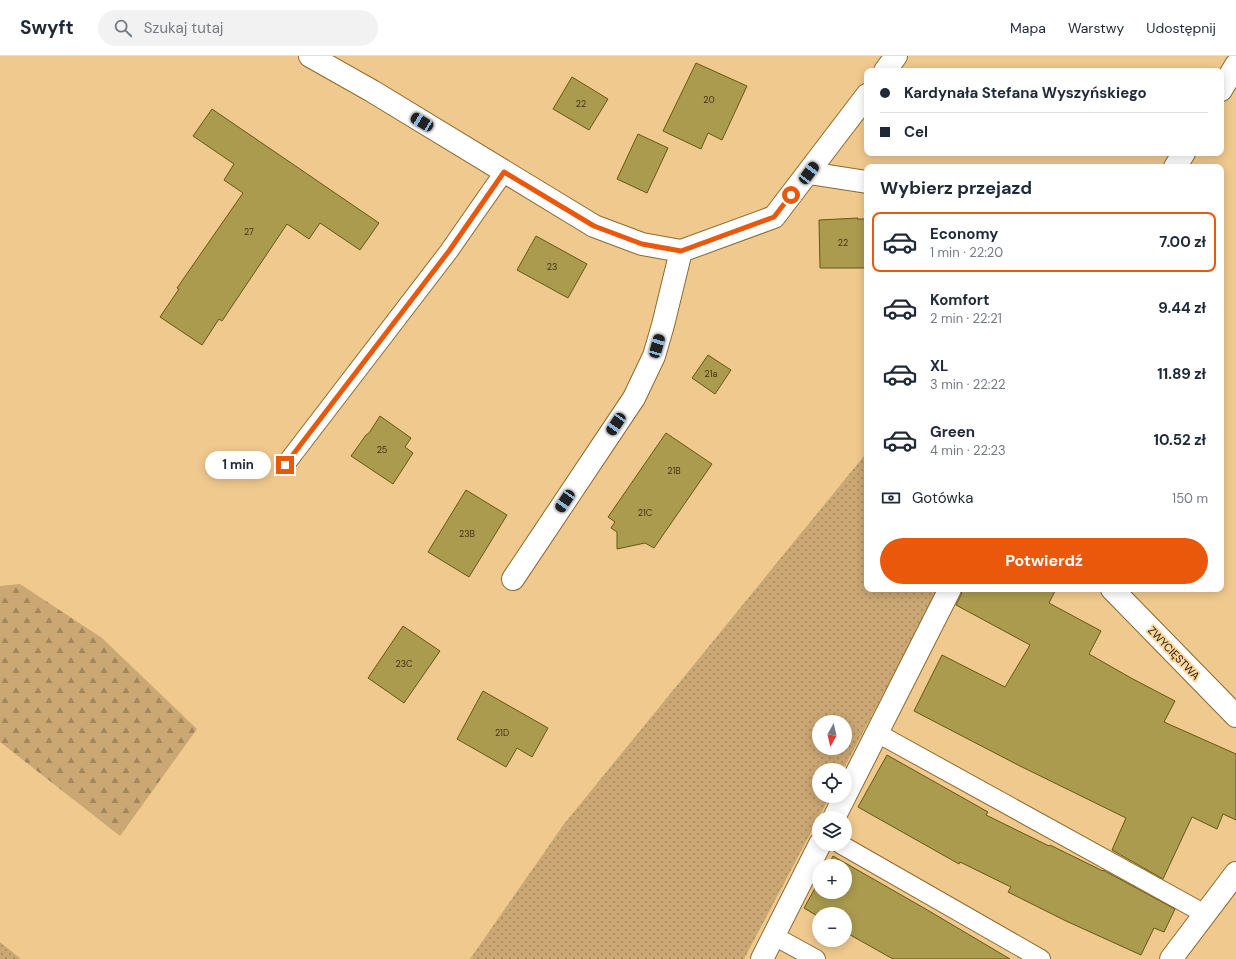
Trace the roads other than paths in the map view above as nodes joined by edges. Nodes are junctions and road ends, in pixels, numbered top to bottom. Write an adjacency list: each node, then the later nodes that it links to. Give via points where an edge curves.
1 (310, 56): 7 (street)
2 (896, 56): 4 (street)
3 (1236, 65): 5 (street)
4 (887, 68)
5 (1224, 85)
6 (864, 99): 8 (street)
7 (504, 172): 10 (street, via 594,226 642,244); 11 (lane, via 449,251)
8 (809, 173): 9 (street); 10 (street, via 774,217)
9 (864, 182)
10 (681, 251): 12 (street, via 654,356 634,398)
11 (285, 465)
12 (513, 579)
13 (948, 592): 16 (street)
14 (1115, 592): 15 (street, ZWYCIĘSTWA)
15 (1236, 716)
16 (877, 733): 17 (street); 21 (lane)
17 (852, 782)
18 (816, 851): 22 (street)
19 (852, 851): 25 (lane)
20 (1236, 873): 21 (street)
21 (1205, 914): 26 (street)
22 (774, 936): 23 (street); 24 (lane)
23 (762, 959)
24 (816, 959)
25 (1041, 959)
26 (1171, 959)

